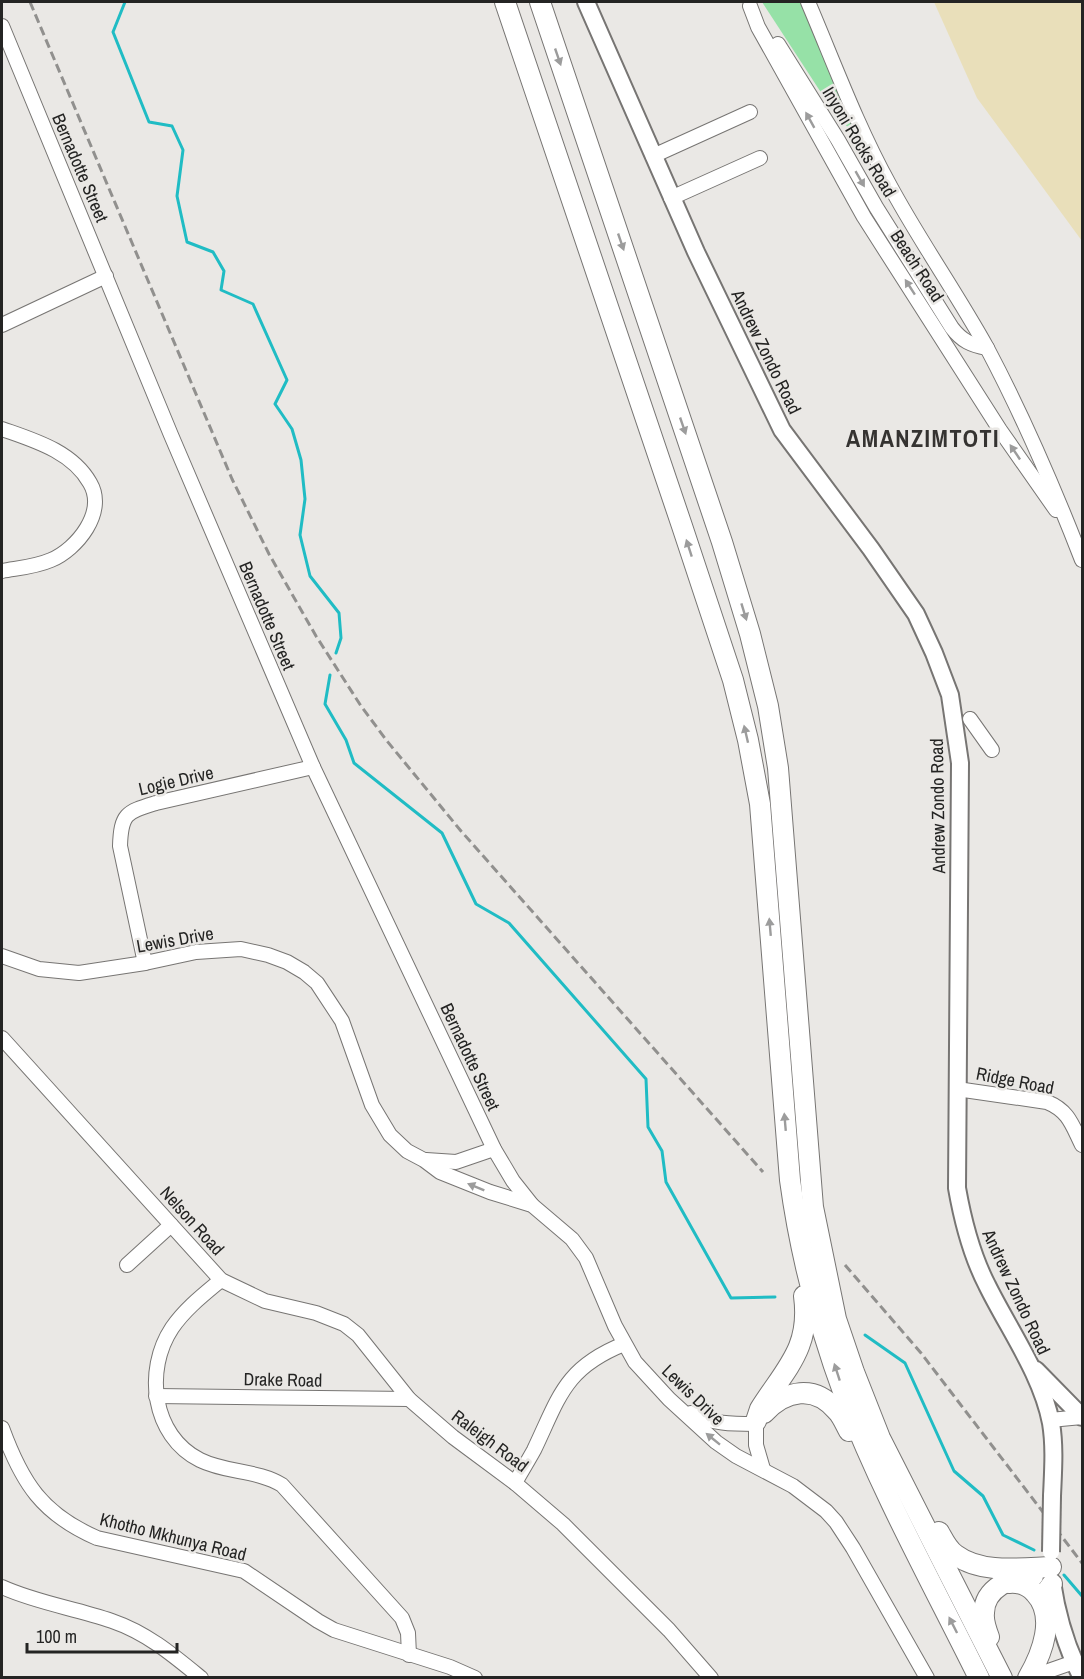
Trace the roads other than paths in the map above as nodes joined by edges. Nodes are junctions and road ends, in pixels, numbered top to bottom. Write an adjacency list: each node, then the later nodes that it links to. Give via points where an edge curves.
1 (505, 2): 31 (highway, one-way to 1, via 760,804 748,740 733,680)
2 (540, 2): 38 (highway, one-way to 38, via 722,542 768,706 778,768 813,1207 836,1319)
3 (586, 2): 8 (main road, Andrew Zondo Road)
4 (808, 2): 13 (street, Beach Road, via 889,184)
5 (749, 4): 13 (street, Inyoni Rocks Road, one-way to 13, via 790,62 952,328 961,339); 16 (street, Beach Road, one-way to 5, via 864,218)
6 (2, 26): 11 (street, Bernadotte Street)
7 (750, 112): 8 (street)
8 (653, 156): 10 (main road, Andrew Zondo Road)
9 (760, 158): 10 (street)
10 (671, 198): 26 (main road, Andrew Zondo Road, via 782,430 916,614 950,695 960,763)
11 (106, 276): 12 (street); 22 (street, Bernadotte Street)
12 (2, 325)
13 (987, 348): 15 (street, Beach Road)
14 (2, 429): 19 (street, via 38,441 64,456 91,483 95,500 84,534 68,551 33,566)
15 (1043, 466): 16 (street); 17 (street, Beach Road)
16 (1029, 472): 17 (street, Beach Road)
17 (1072, 534): 18 (street, Beach Road)
18 (1083, 560)
19 (2, 571)
20 (970, 719): 21 (street)
21 (992, 750)
22 (313, 767): 24 (street, Logie Drive, via 156,802 132,810 125,817 120,846); 28 (street, Bernadotte Street)
23 (2, 956): 24 (street, Lewis Drive, via 39,969 79,974)
24 (145, 963): 29 (street, Lewis Drive, via 196,952 242,950 268,955 304,972 342,1021 372,1105 390,1135)
25 (2, 1038): 32 (street, Nelson Road)
26 (957, 1089): 27 (street, Ridge Road, via 1060,1107); 36 (main road, Andrew Zondo Road, via 957,1188 963,1225 986,1283)
27 (1083, 1144)
28 (494, 1149): 29 (street, Lewis Drive, via 456,1162); 30 (street, Bernadotte Street)
29 (424, 1160): 30 (street, Lewis Drive, one-way to 29, via 440,1172)
30 (532, 1204): 35 (street, Lewis Drive, via 572,1239 586,1258)
31 (793, 1204): 43 (highway, via 806,1309 805,1331 802,1344); 47 (highway, one-way to 31, via 845,1397 819,1319)
32 (171, 1225): 33 (street); 34 (street, Nelson Road)
33 (126, 1265)
34 (221, 1280): 37 (street, Nelson Road, via 192,1305 163,1344); 39 (street, Raleigh Road, via 265,1301 344,1324 358,1335)
35 (624, 1344): 40 (street, Lewis Drive); 46 (street, via 573,1376 558,1397)
36 (1026, 1358): 41 (main road); 42 (main road, Andrew Zondo Road)
37 (156, 1396): 39 (street, Drake Road); 52 (street, Nelson Road, via 164,1424 193,1456 215,1466 270,1478 294,1496 402,1618 408,1633)
38 (863, 1397): 48 (highway, via 954,1554 987,1566); 54 (highway, via 916,1511)
39 (409, 1399): 46 (street, Raleigh Road)
40 (669, 1399): 43 (street, via 704,1420 719,1424); 45 (street, Lewis Drive, one-way to 40, via 716,1442)
41 (1082, 1417): 42 (street)
42 (1050, 1420): 48 (main road, Andrew Zondo Road, bridge)
43 (755, 1423): 45 (street); 47 (highway, via 786,1396 808,1393 827,1402 837,1410)
44 (2, 1428): 52 (street, Khotho Mkhunya Road, via 23,1479 66,1523 97,1538 244,1571 318,1621)
45 (763, 1469): 58 (street, Lewis Drive, via 809,1497 836,1522)
46 (515, 1483): 57 (street, Raleigh Road, via 626,1586)
47 (888, 1494): 59 (highway, one-way to 47)
48 (1051, 1570): 49 (highway); 51 (highway); 53 (main road, Andrew Zondo Road, via 1058,1618)
49 (1003, 1584): 51 (highway, via 1029,1587); 54 (highway, via 988,1596 983,1612)
50 (2, 1587): 55 (street, via 128,1628 162,1646)
51 (1045, 1608): 60 (highway, via 1044,1639)
52 (409, 1655): 56 (street, Khotho Mkhunya Road)
53 (1074, 1662): 60 (street); 61 (main road, Andrew Zondo Road)
54 (999, 1672)
55 (201, 1677)
56 (475, 1677)
57 (711, 1677)
58 (927, 1677)
59 (979, 1677)
60 (1028, 1677)
61 (1082, 1677)

